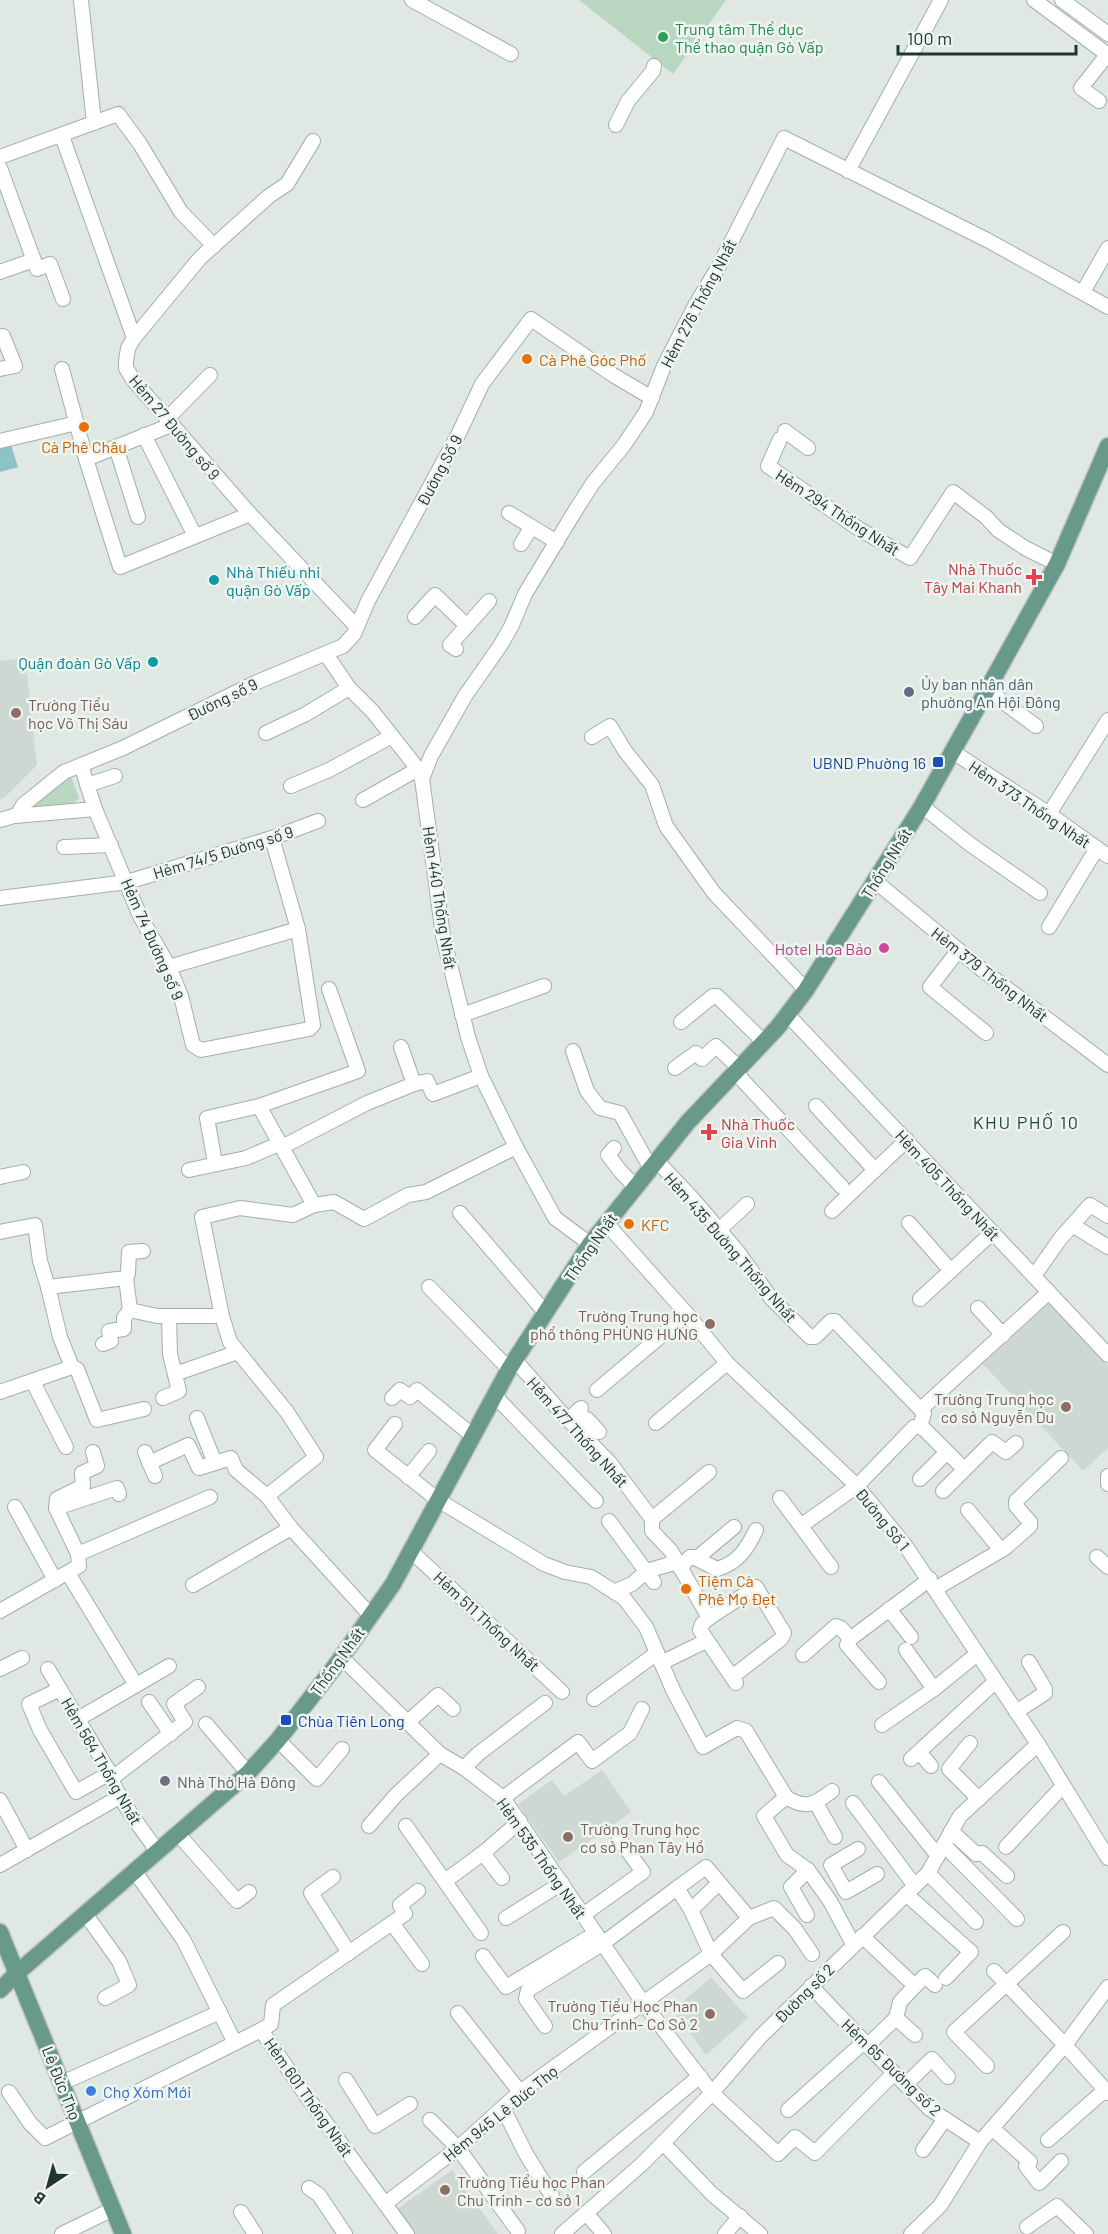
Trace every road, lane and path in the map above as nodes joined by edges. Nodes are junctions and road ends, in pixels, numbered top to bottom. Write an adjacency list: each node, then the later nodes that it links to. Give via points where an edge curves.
1 (81, 0): 11 (street)
2 (412, 0): 7 (street)
3 (941, 0): 17 (street)
4 (1034, 0): 8 (street)
5 (1062, 0): 6 (street)
6 (1108, 34)
7 (511, 54)
8 (1108, 55): 10 (street, via 1082,88)
9 (654, 66): 12 (street)
10 (1099, 102)
11 (94, 123): 13 (street); 18 (street, via 120,115 181,212)
12 (616, 125)
13 (62, 136): 15 (street); 26 (street)
14 (313, 141): 18 (street, Hẻm 27 Đường số 9, via 287,184)
15 (0, 157)
16 (0, 168): 20 (street)
17 (848, 171): 22 (street, Hẻm 276 Thống Nhất); 30 (street, Hẻm 276 Thống Nhất, via 784,138 664,366)
18 (214, 246): 26 (street, Hẻm 27 Đường số 9)
19 (1108, 248): 22 (street)
20 (34, 260): 21 (street); 23 (street, via 37,268 50,264)
21 (0, 272)
22 (1083, 292): 24 (street, Hẻm 276 Thống Nhất)
23 (63, 299)
24 (1108, 307)
25 (3, 336): 27 (street, via 15,366)
26 (134, 338): 31 (street, Hẻm 27 Đường số 9, via 126,354 126,368)
27 (0, 369)
28 (62, 369): 32 (street)
29 (210, 375): 31 (street)
30 (652, 398): 44 (street, Hẻm 276 Thống Nhất, via 624,445 583,497); 50 (street, Đường Số 9, via 531,319 482,384)
31 (169, 422): 33 (street); 40 (street, Hẻm 27 Đường số 9)
32 (77, 423): 34 (street); 38 (street)
33 (144, 435): 36 (street); 43 (street)
34 (0, 441)
35 (1108, 446): 46 (main road, Thống Nhất)
36 (116, 447): 38 (street); 41 (street)
37 (808, 448): 46 (street, Hẻm 294 Thống Nhất, via 782,435 768,466 859,529 910,558 953,492 998,530)
38 (86, 459): 43 (street, via 120,567)
39 (509, 513): 42 (street)
40 (250, 514): 43 (street); 50 (street, Hẻm 27 Đường số 9)
41 (138, 517)
42 (531, 528): 44 (street); 45 (street)
43 (195, 536)
44 (557, 542): 62 (street, Hẻm 276 Thống Nhất, via 525,594 500,646)
45 (521, 544)
46 (1057, 564): 54 (main road, Thống Nhất)
47 (489, 602): 49 (street)
48 (415, 617): 49 (street, via 435,595)
49 (467, 626): 51 (street, via 450,645)
50 (356, 627): 52 (street, Đường số 9, via 343,646)
51 (456, 649)
52 (326, 654): 53 (street); 61 (street, Đường số 9)
53 (349, 688): 57 (street); 58 (street)
54 (987, 690): 56 (street); 60 (main road, Thống Nhất)
55 (1108, 720): 69 (street)
56 (1036, 726)
57 (266, 733)
58 (392, 736): 62 (street); 65 (street)
59 (592, 737): 87 (street, via 610,726 652,785 666,826 714,893)
60 (952, 752): 67 (main road, Thống Nhất); 69 (street, Hẻm 373 Thống Nhất)
61 (81, 765): 64 (street); 70 (street, Đường số 9, via 64,772 22,805)
62 (420, 774): 66 (street); 88 (street, Hẻm 440 Thống Nhất, via 443,936)
63 (115, 776): 64 (street)
64 (87, 785): 68 (street)
65 (291, 786)
66 (363, 800)
67 (922, 806): 77 (main road, Thống Nhất); 79 (street)
68 (95, 809): 70 (street); 74 (street, Hẻm 74 Đường số 9)
69 (1049, 814): 76 (street, Hẻm 373 Thống Nhất)
70 (15, 816): 71 (street)
71 (0, 820)
72 (318, 821): 73 (street, Hẻm 74/5 Đường số 9)
73 (272, 838): 78 (street, Hẻm 74/5 Đường số 9); 82 (street, Hẻm 74 Đường số 9)
74 (111, 845): 75 (street); 78 (street, Hẻm 74 Đường số 9)
75 (64, 847)
76 (1102, 852): 81 (street)
77 (875, 881): 83 (street, Hẻm 379 Thống Nhất); 87 (main road, Thống Nhất)
78 (127, 882): 80 (street, Hẻm 74/5 Đường số 9); 84 (street, Hẻm 74 Đường số 9, via 140,916)
79 (1040, 892)
80 (0, 898)
81 (1048, 927)
82 (298, 929): 84 (street); 84 (street, Hẻm 74 Đường số 9, via 313,1025 309,1029 196,1049)
83 (958, 951): 91 (street, via 930,987); 95 (street, Hẻm 379 Thống Nhất)
84 (169, 967)
85 (544, 986): 88 (street)
86 (329, 989): 100 (street, via 358,1071)
87 (806, 990): 89 (main road, Thống Nhất)
88 (462, 1015): 98 (street, Hẻm 440 Thống Nhất)
89 (788, 1015): 92 (main road, Thống Nhất); 102 (street, Hẻm 405 Thống Nhất)
90 (681, 1022): 92 (street, via 717,996)
91 (986, 1033)
92 (764, 1042): 97 (main road, Thống Nhất)
93 (401, 1047): 99 (street)
94 (573, 1052): 107 (street, Hẻm 435 Đường Thống Nhất, via 586,1091 600,1108 620,1113)
95 (1108, 1065)
96 (675, 1068): 97 (street, via 696,1053 702,1059 716,1047)
97 (737, 1070): 107 (main road, Thống Nhất); 113 (street)
98 (481, 1076): 99 (street, via 433,1094 427,1081); 104 (street, Hẻm 440 Thống Nhất)
99 (414, 1084): 103 (street)
100 (260, 1106): 103 (street); 106 (street, via 207,1118)
101 (816, 1106): 109 (street)
102 (907, 1140): 109 (street); 124 (street, Hẻm 405 Thống Nhất)
103 (282, 1145): 106 (street, via 246,1158); 115 (street)
104 (516, 1147): 115 (street, via 364,1219 334,1202); 125 (street, Hẻm 440 Thống Nhất, via 555,1218)
105 (614, 1148): 112 (street, via 609,1155)
106 (214, 1163): 108 (street)
107 (653, 1164): 112 (main road, Thống Nhất); 122 (street, Hẻm 435 Đường Thống Nhất)
108 (189, 1170)
109 (875, 1170): 116 (street)
110 (23, 1172): 111 (street)
111 (0, 1177)
112 (635, 1186): 119 (main road, Thống Nhất)
113 (842, 1187)
114 (747, 1204): 122 (street)
115 (314, 1205): 140 (street, via 293,1215 240,1208 202,1217)
116 (832, 1211)
117 (460, 1213): 137 (street)
118 (1108, 1216): 121 (street, via 1090,1205)
119 (606, 1223): 125 (main road, Thống Nhất); 138 (street, Đường Số 1)
120 (909, 1223): 128 (street)
121 (1072, 1225): 126 (street); 129 (street)
122 (719, 1230): 157 (street, Hẻm 435 Đường Thống Nhất, via 771,1298 810,1338 835,1320)
123 (0, 1232): 131 (street, via 35,1226)
124 (993, 1232): 128 (street); 129 (street, Hẻm 405 Thống Nhất)
125 (590, 1244): 137 (main road, Thống Nhất)
126 (1108, 1247)
127 (143, 1251): 130 (street, via 129,1252)
128 (951, 1271): 134 (street)
129 (1034, 1276): 133 (street, Hẻm 405 Thống Nhất)
130 (126, 1278): 131 (street); 136 (street)
131 (48, 1287): 147 (street)
132 (429, 1287): 146 (street, Hẻm 477 Thống Nhất)
133 (1049, 1292): 141 (street); 144 (street, Hẻm 405 Thống Nhất)
134 (920, 1299)
135 (978, 1308): 141 (street)
136 (130, 1310): 139 (street); 142 (street, via 124,1318 124,1329 109,1331 111,1341)
137 (545, 1312): 146 (main road, Thống Nhất)
138 (687, 1314): 145 (street, Đường Số 1); 150 (street)
139 (170, 1316): 140 (street); 148 (street, via 170,1354)
140 (222, 1316): 143 (street, via 230,1342)
141 (1003, 1335): 157 (street)
142 (103, 1344)
143 (238, 1352): 148 (street); 182 (street, via 287,1412 316,1457)
144 (1108, 1355)
145 (728, 1363): 159 (street); 179 (street, Đường Số 1)
146 (512, 1364): 152 (main road, Thống Nhất); 161 (street, Hẻm 477 Thống Nhất)
147 (72, 1367): 149 (street); 156 (street, via 96,1420)
148 (175, 1374): 153 (street, via 179,1391)
149 (33, 1382): 151 (street); 166 (street)
150 (597, 1390)
151 (0, 1392)
152 (494, 1395): 164 (main road, Thống Nhất); 186 (street)
153 (163, 1398)
154 (392, 1398): 164 (street, via 400,1390 410,1397 417,1390)
155 (581, 1408): 161 (street)
156 (144, 1409)
157 (921, 1409): 162 (street, via 924,1417)
158 (197, 1418): 171 (street)
159 (656, 1423)
160 (395, 1424): 176 (street, via 375,1450)
161 (573, 1425): 163 (street, via 587,1419); 190 (street, Hẻm 477 Thống Nhất, via 610,1463)
162 (920, 1426): 169 (street); 179 (street, via 914,1427)
163 (599, 1432)
164 (472, 1436): 185 (main road, Thống Nhất)
165 (1016, 1443): 172 (street, via 1006,1452 992,1442)
166 (66, 1447)
167 (429, 1451): 176 (street)
168 (93, 1452): 188 (street, via 97,1466 82,1473 83,1486 57,1499)
169 (947, 1452): 172 (street); 177 (street)
170 (1061, 1458): 196 (street, via 1016,1500 1016,1506 1031,1524)
171 (215, 1463): 174 (street, via 199,1468 188,1445 147,1457); 182 (street, via 231,1458 236,1470)
172 (964, 1470): 180 (street)
173 (709, 1472): 190 (street)
174 (155, 1476)
175 (1108, 1476): 178 (street)
176 (408, 1477): 185 (street)
177 (920, 1479)
178 (1108, 1484)
179 (857, 1486): 192 (street); 207 (street, Đường Số 1)
180 (943, 1491)
181 (119, 1494): 188 (street, via 117,1488)
182 (267, 1496): 194 (street)
183 (210, 1497): 198 (street)
184 (780, 1498): 192 (street)
185 (438, 1500): 197 (main road, Thống Nhất); 209 (street, via 544,1564 591,1577)
186 (596, 1501)
187 (15, 1507): 206 (street)
188 (56, 1508): 198 (street)
189 (968, 1510): 196 (street)
190 (652, 1519): 201 (street, Hẻm 477 Thống Nhất, via 652,1531)
191 (609, 1521): 205 (street)
192 (802, 1525): 202 (street)
193 (734, 1527): 200 (street)
194 (291, 1528): 208 (street); 212 (street)
195 (756, 1530): 200 (street, via 746,1551 726,1567 717,1569)
196 (1001, 1550): 207 (street)
197 (411, 1551): 212 (main road, Thống Nhất); 233 (street, Hẻm 511 Thống Nhất)
198 (78, 1554): 204 (street, via 79,1566)
199 (1097, 1557): 203 (street)
200 (697, 1558): 201 (street, via 690,1557)
201 (678, 1565): 205 (street); 213 (street, Hẻm 477 Thống Nhất)
202 (831, 1567)
203 (1108, 1568)
204 (68, 1573): 206 (street); 229 (street)
205 (651, 1577): 209 (street)
206 (55, 1580): 211 (street)
207 (932, 1584): 210 (street); 218 (street, Đường Số 1)
208 (193, 1585)
209 (614, 1592): 222 (street, via 624,1598 646,1628)
210 (889, 1610): 214 (street); 215 (street)
211 (0, 1611)
212 (371, 1616): 220 (main road, Thống Nhất)
213 (710, 1618): 216 (street, via 700,1630); 216 (street, via 756,1587 784,1633 734,1680)
214 (911, 1637)
215 (850, 1639): 219 (street, via 836,1626); 227 (street, via 847,1645)
216 (706, 1641): 222 (street)
217 (906, 1650): 232 (street)
218 (977, 1654): 228 (street, Đường Số 1); 232 (street)
219 (802, 1655)
220 (341, 1657): 241 (street, Hẻm 535 Thống Nhất); 245 (main road, Thống Nhất)
221 (22, 1658): 225 (street)
222 (659, 1658): 234 (street); 258 (street, via 703,1748 737,1728 746,1731)
223 (1029, 1662): 239 (street, via 1045,1693)
224 (169, 1666): 229 (street)
225 (0, 1669)
226 (48, 1669): 231 (street, Hẻm 564 Thống Nhất)
227 (879, 1682)
228 (995, 1682): 239 (street, Đường Số 1); 250 (street, via 915,1755)
229 (136, 1685): 240 (street)
230 (198, 1688): 244 (street, via 174,1704 185,1722)
231 (60, 1689): 240 (street, Hẻm 564 Thống Nhất); 253 (street, via 28,1704 67,1779 76,1791)
232 (934, 1689): 243 (street)
233 (562, 1692)
234 (594, 1699)
235 (148, 1702): 244 (street)
236 (545, 1703): 251 (street)
237 (453, 1709): 241 (street, via 438,1695)
238 (642, 1709): 259 (street, via 630,1733 592,1761 578,1742)
239 (1016, 1713): 247 (street, Đường Số 1)
240 (78, 1719): 253 (street, Hẻm 564 Thống Nhất)
241 (408, 1722): 249 (street, Hẻm 535 Thống Nhất)
242 (206, 1724): 252 (street)
243 (882, 1725)
244 (171, 1734): 253 (street)
245 (278, 1740): 248 (street, via 316,1779); 252 (main road, Thống Nhất)
246 (970, 1743): 260 (street, via 949,1769)
247 (1038, 1744): 255 (street, Đường Số 1); 260 (street, Đường số 2)
248 (342, 1749)
249 (440, 1754): 251 (street, Hẻm 535 Thống Nhất); 266 (street)
250 (932, 1766)
251 (464, 1768): 259 (street, Hẻm 535 Thống Nhất)
252 (248, 1773): 268 (main road, Thống Nhất)
253 (110, 1776): 257 (street, Hẻm 564 Thống Nhất)
254 (879, 1782): 274 (street)
255 (1064, 1786): 271 (street); 277 (street, Đường Số 1)
256 (832, 1791): 262 (street)
257 (121, 1796): 273 (street); 275 (street, Hẻm 564 Thống Nhất)
258 (786, 1797): 262 (street, via 798,1804); 279 (street, via 765,1816 787,1855)
259 (503, 1798): 264 (street, Hẻm 535 Thống Nhất)
260 (979, 1798): 267 (street, Đường số 2)
261 (0, 1800): 273 (street)
262 (816, 1803): 269 (street)
263 (853, 1803): 290 (street)
264 (520, 1821): 276 (street); 288 (street, Hẻm 535 Thống Nhất)
265 (406, 1826): 286 (street)
266 (369, 1827)
267 (951, 1831): 274 (street, Đường số 2); 283 (street)
268 (178, 1834): 275 (main road, Thống Nhất); 292 (street, via 237,1901)
269 (835, 1837)
270 (620, 1839): 298 (street, via 643,1872)
271 (1006, 1847)
272 (858, 1849): 293 (street, via 831,1865)
273 (27, 1850): 278 (street)
274 (941, 1851): 281 (street, Đường số 2); 301 (street)
275 (158, 1852): 280 (main road, Thống Nhất)
276 (483, 1853): 285 (street); 286 (street)
277 (1108, 1858)
278 (0, 1865)
279 (808, 1870): 294 (street); 297 (street, via 791,1887)
280 (135, 1872): 296 (main road, Thống Nhất); 324 (street, via 183,1939)
281 (928, 1873): 290 (street, Đường số 2); 302 (street)
282 (876, 1874): 293 (street)
283 (1007, 1876)
284 (333, 1877): 309 (street, via 311,1893)
285 (502, 1878)
286 (445, 1881): 306 (street)
287 (719, 1882): 289 (street, via 706,1867); 295 (street); 300 (street)
288 (562, 1883): 298 (street, Hẻm 535 Thống Nhất); 299 (street)
289 (677, 1888): 295 (street); 307 (street)
290 (910, 1890): 308 (street, Đường số 2); 319 (street, via 971,1952 940,1982 925,1976)
291 (418, 1891): 303 (street, via 400,1905 405,1914)
292 (249, 1892)
293 (846, 1892): 294 (street)
294 (830, 1901): 308 (street)
295 (691, 1910): 310 (street)
296 (86, 1914): 316 (main road, Thống Nhất); 322 (street, via 119,1961 129,1985)
297 (807, 1915)
298 (583, 1916): 307 (street, Hẻm 535 Thống Nhất)
299 (506, 1918)
300 (749, 1918): 310 (street, Hẻm 945 Lê Đức Thọ); 311 (street, via 774,1908)
301 (1017, 1919)
302 (976, 1922)
303 (392, 1923): 309 (street); 314 (street)
304 (0, 1932): 316 (main road, Lê Đức Thọ)
305 (1063, 1932): 317 (street)
306 (481, 1933)
307 (599, 1939): 312 (street, via 506,1987); 323 (street, Hẻm 535 Thống Nhất); 327 (street, via 528,1990 526,1999)
308 (857, 1940): 318 (street, Đường số 2); 319 (street)
309 (349, 1953): 328 (street, via 273,2005 271,2024)
310 (711, 1954): 313 (street, via 743,1991); 323 (street, Hẻm 945 Lê Đức Thọ)
311 (812, 1954)
312 (483, 1956)
313 (778, 1963)
314 (422, 1964)
315 (994, 1971): 317 (street)
316 (17, 1973): 321 (main road, Thống Nhất); 338 (main road, Lê Đức Thọ)
317 (1006, 1984): 332 (street); 333 (street, via 954,2032)
318 (812, 1986): 331 (street, Hẻm 65 Đường số 2); 343 (street, Đường số 2, via 761,2036)
319 (915, 1986): 326 (street, via 900,2002)
320 (1108, 1987): 332 (street)
321 (0, 1990)
322 (105, 1998)
323 (644, 2004): 335 (street, Hẻm 535 Thống Nhất); 341 (street, Hẻm 945 Lê Đức Thọ)
324 (220, 2012): 330 (street); 338 (street)
325 (458, 2013): 341 (street)
326 (896, 2018): 329 (street); 331 (street)
327 (545, 2026)
328 (261, 2030): 330 (street, Hẻm 601 Thống Nhất); 360 (street, Hẻm 601 Thống Nhất)
329 (915, 2035)
330 (235, 2043): 349 (street, Hẻm 601 Thống Nhất)
331 (866, 2044): 334 (street, Hẻm 65 Đường số 2); 346 (street)
332 (1065, 2045): 342 (street); 350 (street)
333 (987, 2066)
334 (894, 2073): 339 (street, Hẻm 65 Đường số 2); 343 (street, Hẻm 535 Thống Nhất, via 815,2153 795,2137 778,2154)
335 (700, 2076): 343 (street, Hẻm 535 Thống Nhất); 357 (street)
336 (948, 2077): 339 (street, via 932,2059)
337 (346, 2080): 344 (street, via 375,2126)
338 (62, 2083): 349 (main road, Lê Đức Thọ)
339 (906, 2084): 347 (street, Hẻm 65 Đường số 2)
340 (9, 2092): 349 (street, Hẻm 601 Thống Nhất, via 45,2138)
341 (520, 2092): 345 (street, Hẻm 945 Lê Đức Thọ)
342 (1107, 2092): 351 (street)
343 (712, 2093): 353 (street, Đường số 2)
344 (410, 2104)
345 (503, 2108): 354 (street, Hẻm 945 Lê Đức Thọ); 359 (street)
346 (788, 2110)
347 (945, 2119): 352 (street, Hẻm 65 Đường số 2); 355 (street)
348 (430, 2120): 354 (street)
349 (77, 2121): 361 (main road, Lê Đức Thọ)
350 (992, 2128): 352 (street); 356 (street, via 1030,2162 1026,2166 1039,2183)
351 (1048, 2140)
352 (980, 2142): 376 (street, via 940,2206)
353 (663, 2143): 363 (street, Đường số 2); 364 (street)
354 (458, 2148): 360 (street, Hẻm 945 Lê Đức Thọ); 366 (street)
355 (923, 2150)
356 (1061, 2161)
357 (584, 2172)
358 (309, 2188): 367 (street, via 319,2195)
359 (552, 2196)
360 (386, 2203): 371 (street, Hẻm 601 Thống Nhất)
361 (113, 2209): 368 (street); 369 (main road, Lê Đức Thọ)
362 (241, 2212): 370 (street)
363 (586, 2213): 372 (street, Đường số 2); 373 (street)
364 (740, 2216): 374 (street); 375 (street)
365 (1027, 2227): 377 (street, via 1057,2206)
366 (518, 2231)
367 (344, 2232)
368 (62, 2234)
369 (123, 2234)
370 (255, 2234)
371 (407, 2234)
372 (562, 2234)
373 (604, 2234)
374 (725, 2234)
375 (760, 2234)
376 (911, 2234)
377 (1086, 2234)

